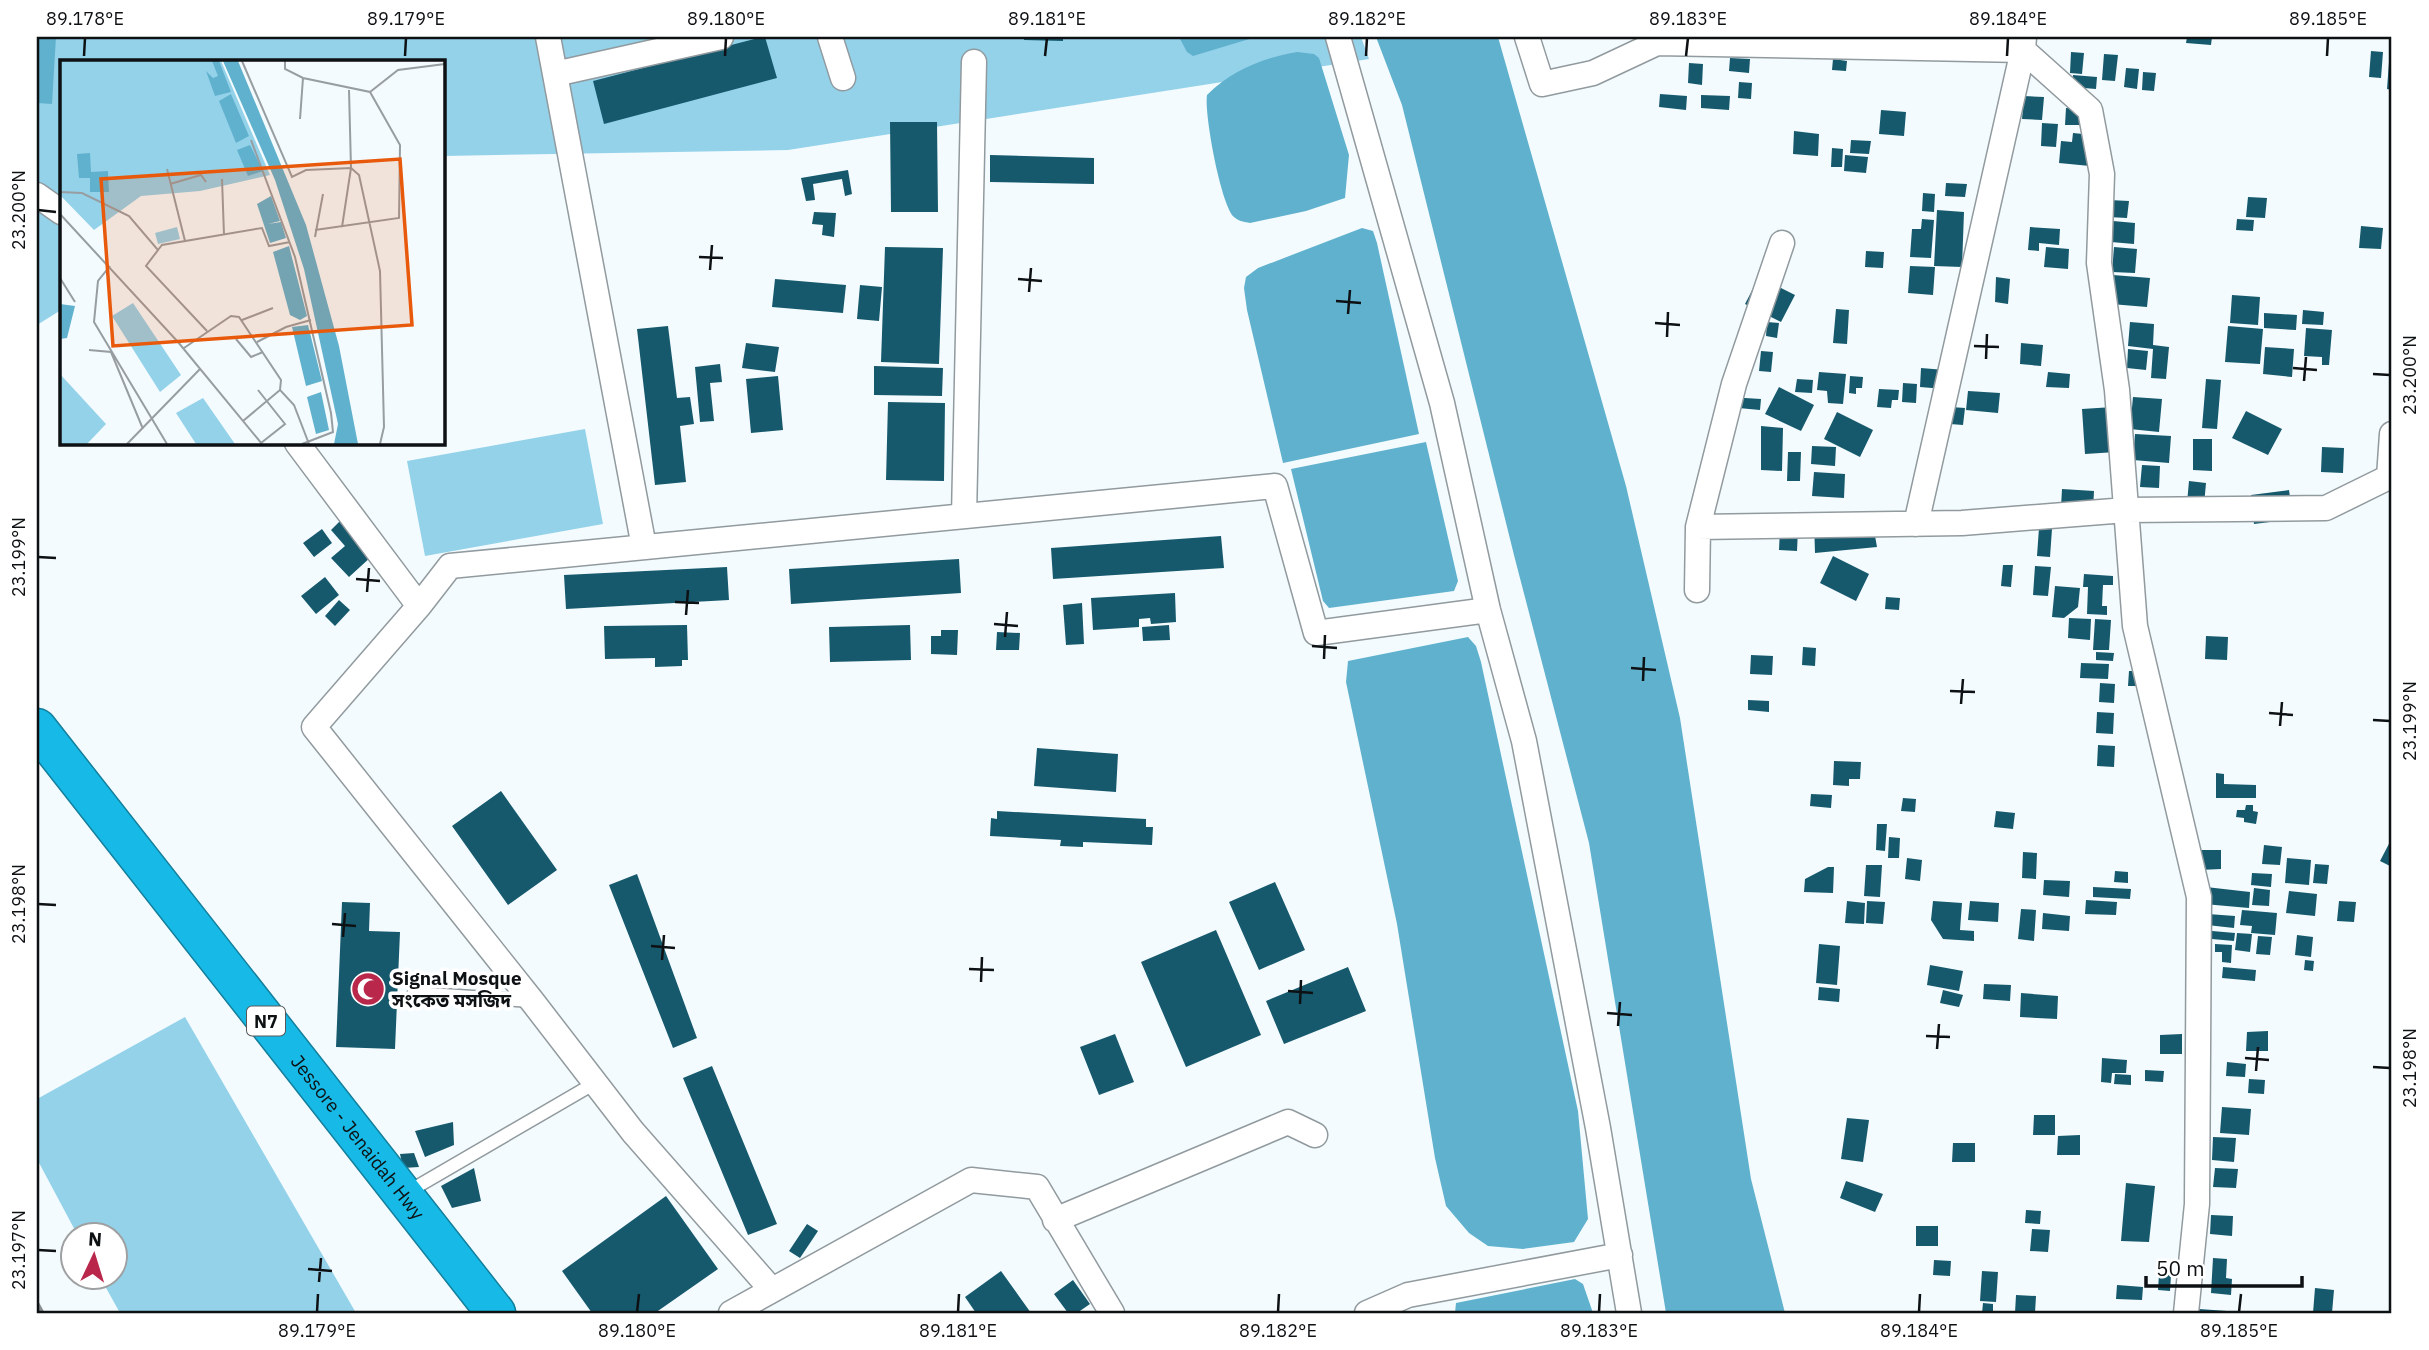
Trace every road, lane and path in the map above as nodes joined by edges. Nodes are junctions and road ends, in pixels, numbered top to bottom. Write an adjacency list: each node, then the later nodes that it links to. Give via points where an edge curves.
1 (548, 37): 8 (street)
2 (721, 37): 8 (street)
3 (830, 37): 9 (street)
4 (1338, 37): 22 (street, via 1442,404)
5 (1527, 37): 6 (street, via 1542,84 1594,73 1657,43)
6 (2023, 43): 15 (street, via 2090,110 2102,174 2099,263 2117,390); 17 (street)
7 (974, 62): 16 (street)
8 (555, 74): 19 (street)
9 (843, 78)
10 (37, 195): 11 (street)
11 (60, 211)
12 (1782, 243): 18 (street, via 1734,384)
13 (2392, 434): 15 (street, via 2389,477 2326,508)
14 (299, 444): 21 (street)
15 (2126, 510): 17 (street); 37 (street, via 2135,626 2199,897 2197,1204)
16 (964, 516): 19 (street); 22 (street, via 1275,486 1316,633)
17 (1916, 524): 18 (street)
18 (1698, 527): 20 (street)
19 (644, 547): 21 (street, via 450,566)
20 (1697, 590)
21 (419, 607): 25 (street, via 313,727)
22 (1488, 610): 30 (street, via 1524,741)
23 (37, 728): 28 (highway, Jessore - Jenaidah Hwy / N7)
24 (414, 993): 25 (lane)
25 (533, 1001): 26 (street)
26 (595, 1083): 28 (lane); 31 (street)
27 (1315, 1135): 29 (street, via 1288,1122)
28 (402, 1195): 32 (highway, Jessore - Jenaidah Hwy / N7)
29 (1055, 1220): 31 (street, via 1037,1187 971,1180); 34 (street)
30 (1620, 1255): 35 (street, via 1408,1295); 36 (street)
31 (771, 1289): 33 (street)
32 (496, 1313)
33 (731, 1313)
34 (1112, 1313)
35 (1367, 1313)
36 (1629, 1313)
37 (2186, 1313)

